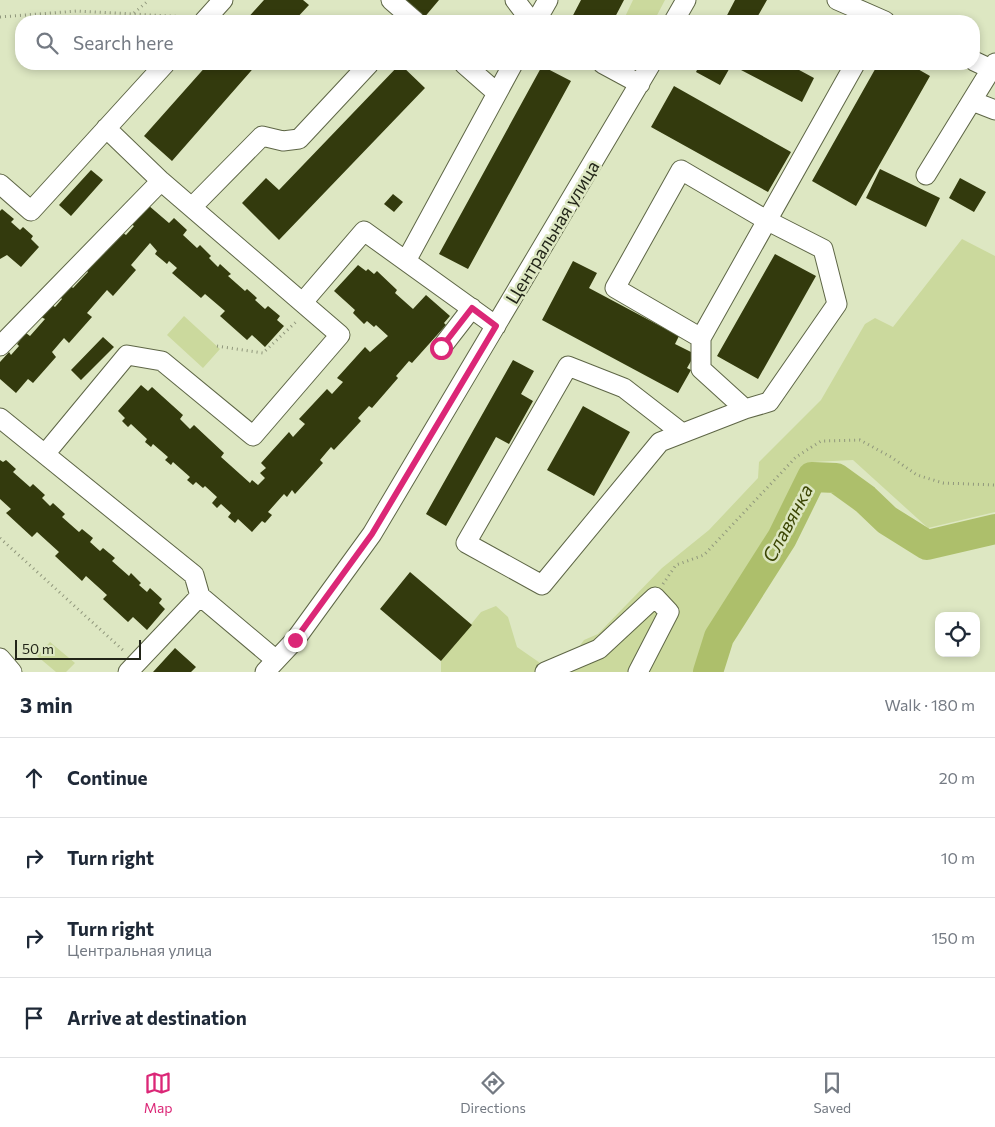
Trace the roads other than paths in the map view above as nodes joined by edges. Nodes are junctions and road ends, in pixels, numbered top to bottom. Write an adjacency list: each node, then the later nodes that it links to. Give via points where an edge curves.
1 (223, 0): 7 (street)
2 (391, 0): 8 (street)
3 (515, 0): 9 (street)
4 (548, 0): 10 (street)
5 (686, 0): 11 (street)
6 (837, 0): 12 (street)
7 (210, 15)
8 (407, 15)
9 (526, 15)
10 (539, 15)
11 (677, 15)
12 (870, 15)
13 (980, 63): 14 (street)
14 (993, 66): 24 (street)
15 (159, 70): 26 (street)
16 (363, 70): 30 (street, via 299,139 284,141 262,136)
17 (471, 70): 23 (street)
18 (510, 70): 23 (street)
19 (614, 70): 22 (street)
20 (648, 70): 22 (street, Центральная улица)
21 (852, 70): 31 (street)
22 (640, 84): 35 (street, Центральная улица)
23 (497, 93): 32 (street)
24 (972, 101): 25 (street); 27 (street)
25 (995, 110)
26 (106, 128): 28 (street); 29 (street, via 31,211)
27 (926, 175)
28 (161, 181): 30 (street); 36 (street)
29 (0, 184)
30 (192, 207): 33 (street)
31 (768, 221): 37 (street); 37 (street, via 682,170 615,288); 39 (street, via 823,249 837,304 769,402)
32 (406, 261): 33 (street, via 364,231); 34 (street)
33 (306, 305): 42 (street, via 340,335 253,436 162,361 127,355)
34 (472, 308): 35 (street); 38 (street)
35 (496, 326): 45 (street, Центральная улица, via 372,534 295,640)
36 (4, 333)
37 (701, 338): 39 (street, via 701,369)
38 (441, 348)
39 (745, 409): 41 (street)
40 (0, 418): 42 (street)
41 (682, 433): 41 (street, via 660,442 542,585 466,543 568,366 624,388)
42 (45, 454): 43 (street, via 194,576)
43 (200, 596): 45 (street); 46 (street)
44 (0, 658): 47 (street)
45 (271, 666)
46 (132, 667)
47 (12, 672)
48 (545, 672): 49 (street, via 599,649 655,598 669,612)
49 (638, 672)

